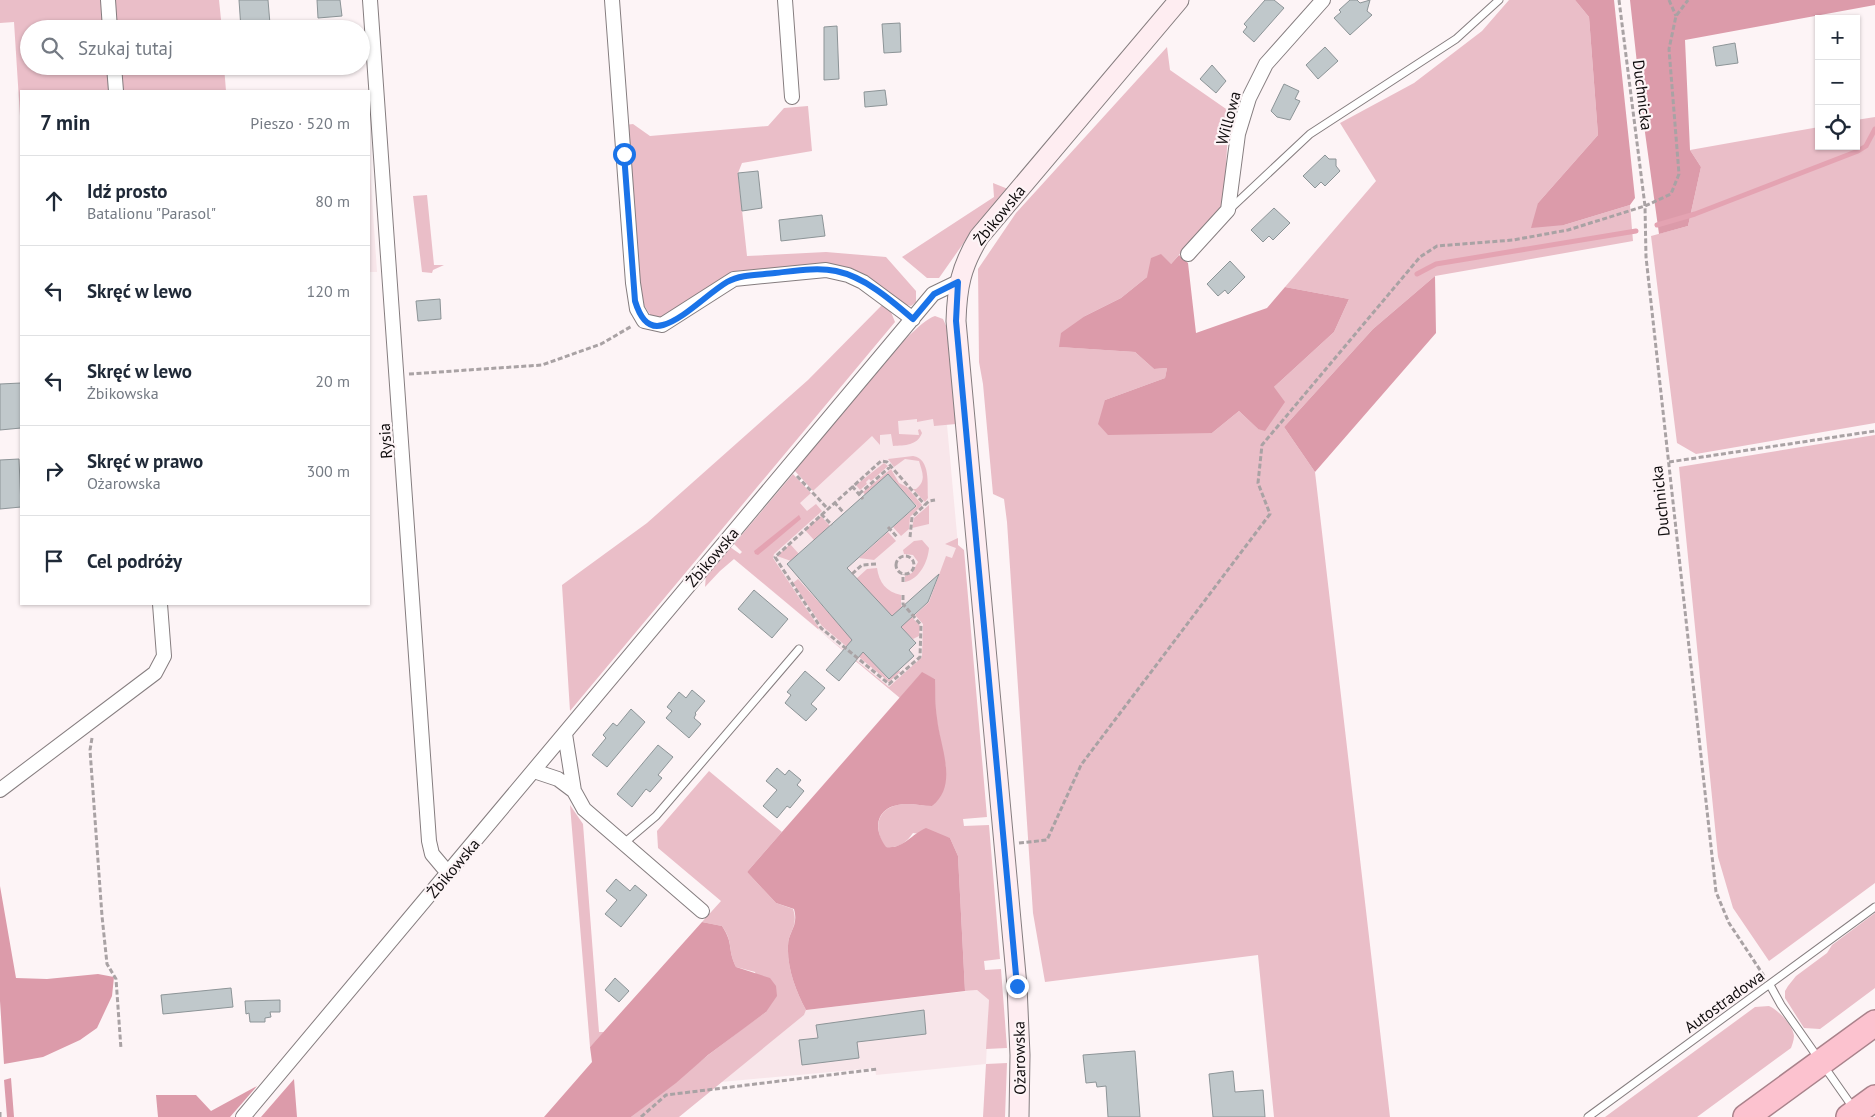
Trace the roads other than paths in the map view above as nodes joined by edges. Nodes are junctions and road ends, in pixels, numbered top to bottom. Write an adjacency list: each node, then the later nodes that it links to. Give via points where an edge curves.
1 (108, 0): 8 (street)
2 (370, 0): 23 (street, Rysia, via 430,848)
3 (612, 0): 15 (street, via 633,283 637,309 644,321 662,325 740,276 826,270 863,282)
4 (785, 0): 11 (street)
5 (1179, 0): 14 (main road, Żbikowska, via 979,238 967,256)
6 (1323, 0): 12 (street, Willowa, via 1266,64 1249,98 1238,134)
7 (1499, 0): 12 (lane, via 1456,39 1310,134)
8 (109, 20)
9 (115, 75): 10 (street)
10 (116, 90)
11 (792, 98)
12 (1228, 210): 13 (street)
13 (1188, 254)
14 (958, 282): 15 (street, Żbikowska, via 934,294); 31 (main road, Ożarowska, via 956,321 1017,986)
15 (913, 319): 18 (street, Żbikowska)
16 (160, 605): 20 (street, via 164,656 155,673)
17 (799, 649): 22 (lane, via 656,816)
18 (565, 734): 19 (street, Żbikowska); 21 (street)
19 (534, 771): 21 (street, via 558,779); 23 (street, Żbikowska)
20 (0, 790)
21 (574, 791): 22 (street, via 584,809)
22 (624, 844): 25 (street)
23 (448, 873): 30 (street, Żbikowska)
24 (1875, 907): 26 (lane, Autostradowa)
25 (702, 911)
26 (1770, 985): 28 (lane); 32 (lane, Autostradowa)
27 (1875, 1023): 28 (highway)
28 (1821, 1063): 29 (lane); 33 (highway)
29 (1860, 1109)
30 (243, 1117)
31 (1019, 1117)
32 (1588, 1117)
33 (1746, 1117)

